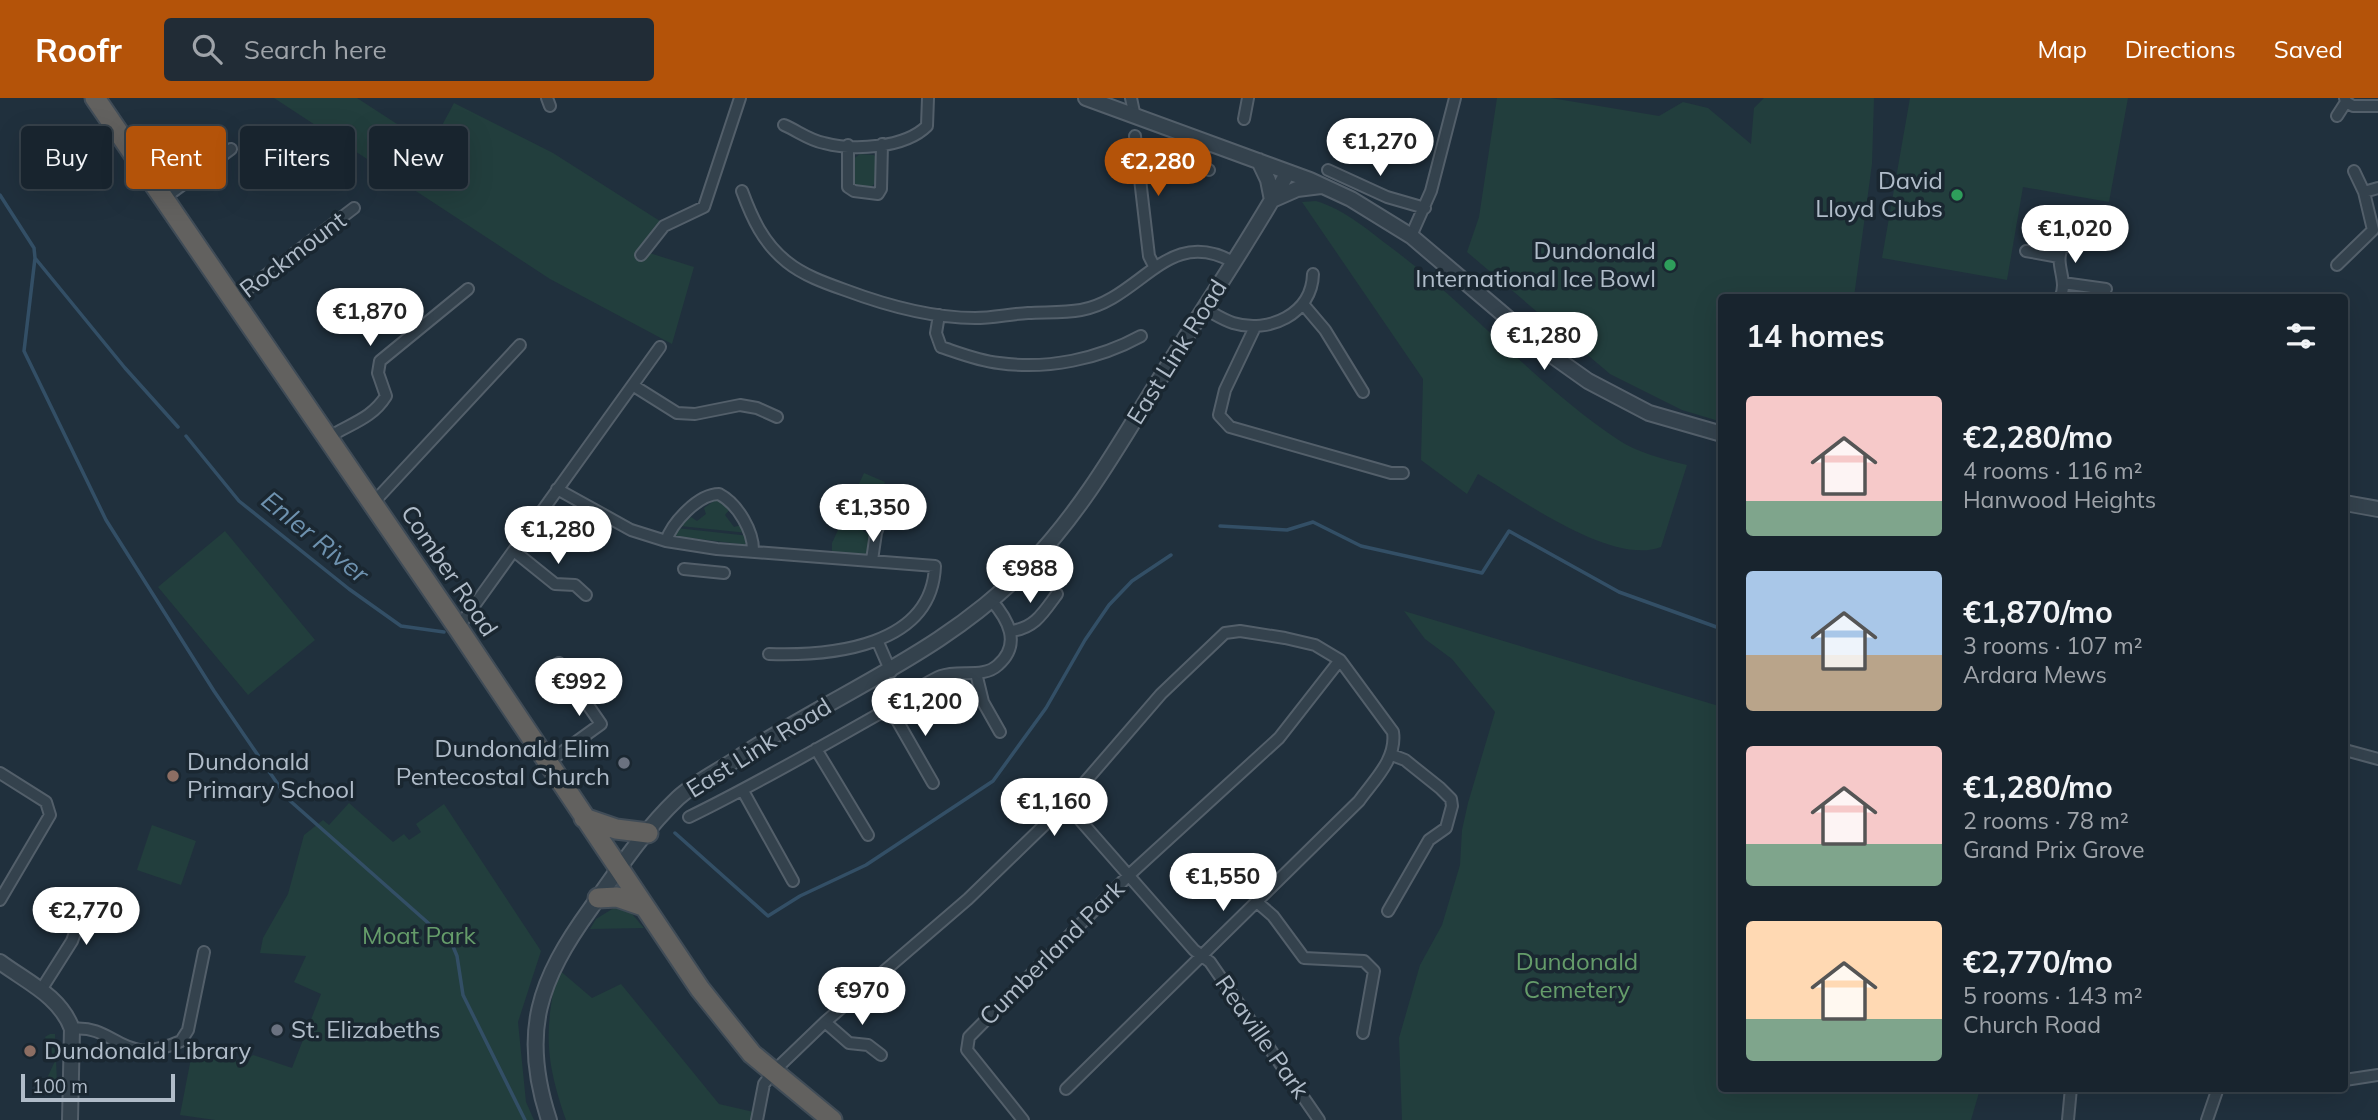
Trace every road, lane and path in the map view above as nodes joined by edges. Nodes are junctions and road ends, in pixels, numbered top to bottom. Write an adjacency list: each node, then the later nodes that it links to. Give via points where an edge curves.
1 (95, 98): 28 (highway, Comber Road)
2 (740, 98): 35 (street, via 704,207 664,226)
3 (928, 98): 15 (street, via 927,126 918,135)
4 (1086, 98): 11 (street)
5 (1131, 98): 11 (street)
6 (1248, 98): 12 (street)
7 (1455, 98): 31 (street)
8 (2345, 100): 9 (street, via 2353,106); 10 (street)
9 (2378, 106)
10 (2337, 116)
11 (1135, 117): 19 (street)
12 (1244, 119)
13 (785, 125): 16 (street, via 825,144)
14 (1135, 136): 18 (street)
15 (882, 144): 16 (street); 16 (street, via 878,194 848,187)
16 (848, 145)
17 (231, 149): 28 (street)
18 (1138, 155): 20 (street, via 1176,154); 39 (street, via 1149,256)
19 (1259, 162): 23 (street); 29 (street)
20 (1209, 170)
21 (1328, 170): 31 (street, via 1387,197)
22 (2354, 171): 27 (street)
23 (1288, 172): 24 (street); 29 (street, East Link Road)
24 (1326, 186): 29 (street, via 1297,189); 32 (street)
25 (2378, 188): 27 (street)
26 (742, 191): 48 (street, via 756,229 787,262 853,293)
27 (2364, 192): 38 (street, via 2373,230)
28 (163, 199): 45 (highway, Comber Road)
29 (1272, 200): 37 (street, East Link Road)
30 (354, 208): 45 (street, Rockmount)
31 (1425, 208): 32 (street)
32 (1410, 236): 56 (street, via 1588,381 1649,413)
33 (2110, 244): 36 (street, via 2069,243)
34 (2026, 251): 36 (street)
35 (641, 255)
36 (2059, 257): 41 (street)
37 (1233, 262): 39 (street, via 1204,250 1162,261); 47 (street, East Link Road)
38 (2337, 265)
39 (1155, 268): 48 (street, via 1122,294 1083,310 976,318)
40 (1313, 274): 46 (street)
41 (2063, 283): 43 (street); 44 (street)
42 (468, 289): 57 (street, via 380,361 378,373 386,397 368,419)
43 (2106, 289)
44 (2061, 294)
45 (232, 301): 57 (highway, Comber Road)
46 (1303, 304): 49 (street, via 1287,318); 54 (street, via 1325,330)
47 (1203, 308): 49 (street, via 1232,323); 74 (street, East Link Road, via 1083,500 1030,565)
48 (939, 315): 50 (street, via 936,333 941,346 998,363 1062,362 1118,348)
49 (1255, 327): 58 (street, via 1225,390 1219,415 1230,427 1391,474)
50 (1141, 336)
51 (520, 345): 61 (street)
52 (660, 347): 53 (street)
53 (634, 386): 55 (street, via 677,413 740,405); 59 (street)
54 (1363, 392)
55 (777, 416)
56 (1718, 432)
57 (326, 439): 61 (highway, Comber Road)
58 (1403, 473)
59 (557, 489): 64 (street, via 631,530); 66 (street)
60 (888, 499): 68 (street)
61 (373, 503): 75 (highway, Comber Road)
62 (2348, 504): 63 (street)
63 (2375, 508)
64 (666, 541): 65 (street); 67 (street, via 671,526 709,495 719,494 752,533)
65 (708, 548): 67 (street); 70 (street)
66 (514, 551): 73 (street, via 555,584 575,585); 75 (street)
67 (753, 552): 68 (street)
68 (872, 560): 77 (street, via 935,566 925,606)
69 (684, 569): 70 (street)
70 (707, 572): 71 (street)
71 (724, 573)
72 (1057, 594): 76 (street, via 1037,622)
73 (586, 595)
74 (991, 600): 76 (street); 81 (street, East Link Road)
75 (458, 628): 89 (highway, Comber Road)
76 (1011, 631): 82 (street, via 1007,654 997,666)
77 (877, 640): 78 (street, via 832,653); 81 (street)
78 (769, 654)
79 (1340, 660): 86 (street, via 1393,732); 93 (street, via 1315,645 1295,640 1225,633 1161,694); 99 (street, Cumberland Park, via 1279,738)
80 (559, 663): 89 (street, via 601,724)
81 (891, 671): 96 (street, East Link Road, via 776,732 679,797)
82 (976, 673): 83 (street, via 940,676); 84 (street, via 984,702)
83 (890, 709): 85 (street); 91 (street)
84 (1000, 732)
85 (816, 750): 92 (street); 97 (street)
86 (1393, 750): 103 (street, via 1359,801); 106 (street, via 1440,788 1452,806 1446,828 1429,840)
87 (2348, 751): 88 (street)
88 (2378, 759)
89 (547, 763): 95 (highway, Comber Road)
90 (0, 773): 102 (street, via 46,802 50,815)
91 (933, 783)
92 (743, 791): 94 (street); 100 (street)
93 (1066, 804): 99 (street, Reaville Park); 111 (street, via 968,899)
94 (688, 817)
95 (584, 818): 96 (highway); 98 (highway, Comber Road)
96 (648, 833): 98 (street, East Link Road)
97 (868, 835)
98 (618, 870): 101 (street, East Link Road); 104 (highway, Comber Road)
99 (1129, 875): 108 (street, Reaville Park); 125 (street, Cumberland Park, via 969,1037 967,1050)
100 (793, 881)
101 (598, 898): 104 (highway, via 622,898); 122 (street, East Link Road, via 552,967 536,1019 535,1062)
102 (0, 900)
103 (1258, 902): 108 (street); 113 (street, via 1304,958 1371,965 1374,971)
104 (644, 906): 115 (highway, Comber Road, via 730,1029)
105 (68, 911): 110 (street, via 80,919 72,941)
106 (1388, 911)
107 (204, 952): 112 (street, via 188,1030 181,1041 147,1052 135,1051 91,1030)
108 (1203, 957): 118 (street); 126 (street, Reaville Park)
109 (0, 962): 110 (street)
110 (41, 990): 112 (street, via 67,1015)
111 (825, 1022): 114 (street, via 849,1043 868,1045); 115 (street)
112 (72, 1029): 121 (street)
113 (1363, 1033)
114 (881, 1055)
115 (773, 1072): 123 (street, via 764,1084); 124 (highway, Comber Road)
116 (2378, 1075): 117 (street)
117 (2348, 1080)
118 (1066, 1089)
119 (2071, 1092): 127 (street)
120 (2214, 1092): 128 (street)
121 (69, 1120)
122 (549, 1120)
123 (757, 1120)
124 (832, 1120)
125 (1023, 1120)
126 (1320, 1120)
127 (2068, 1120)
128 (2207, 1120)

